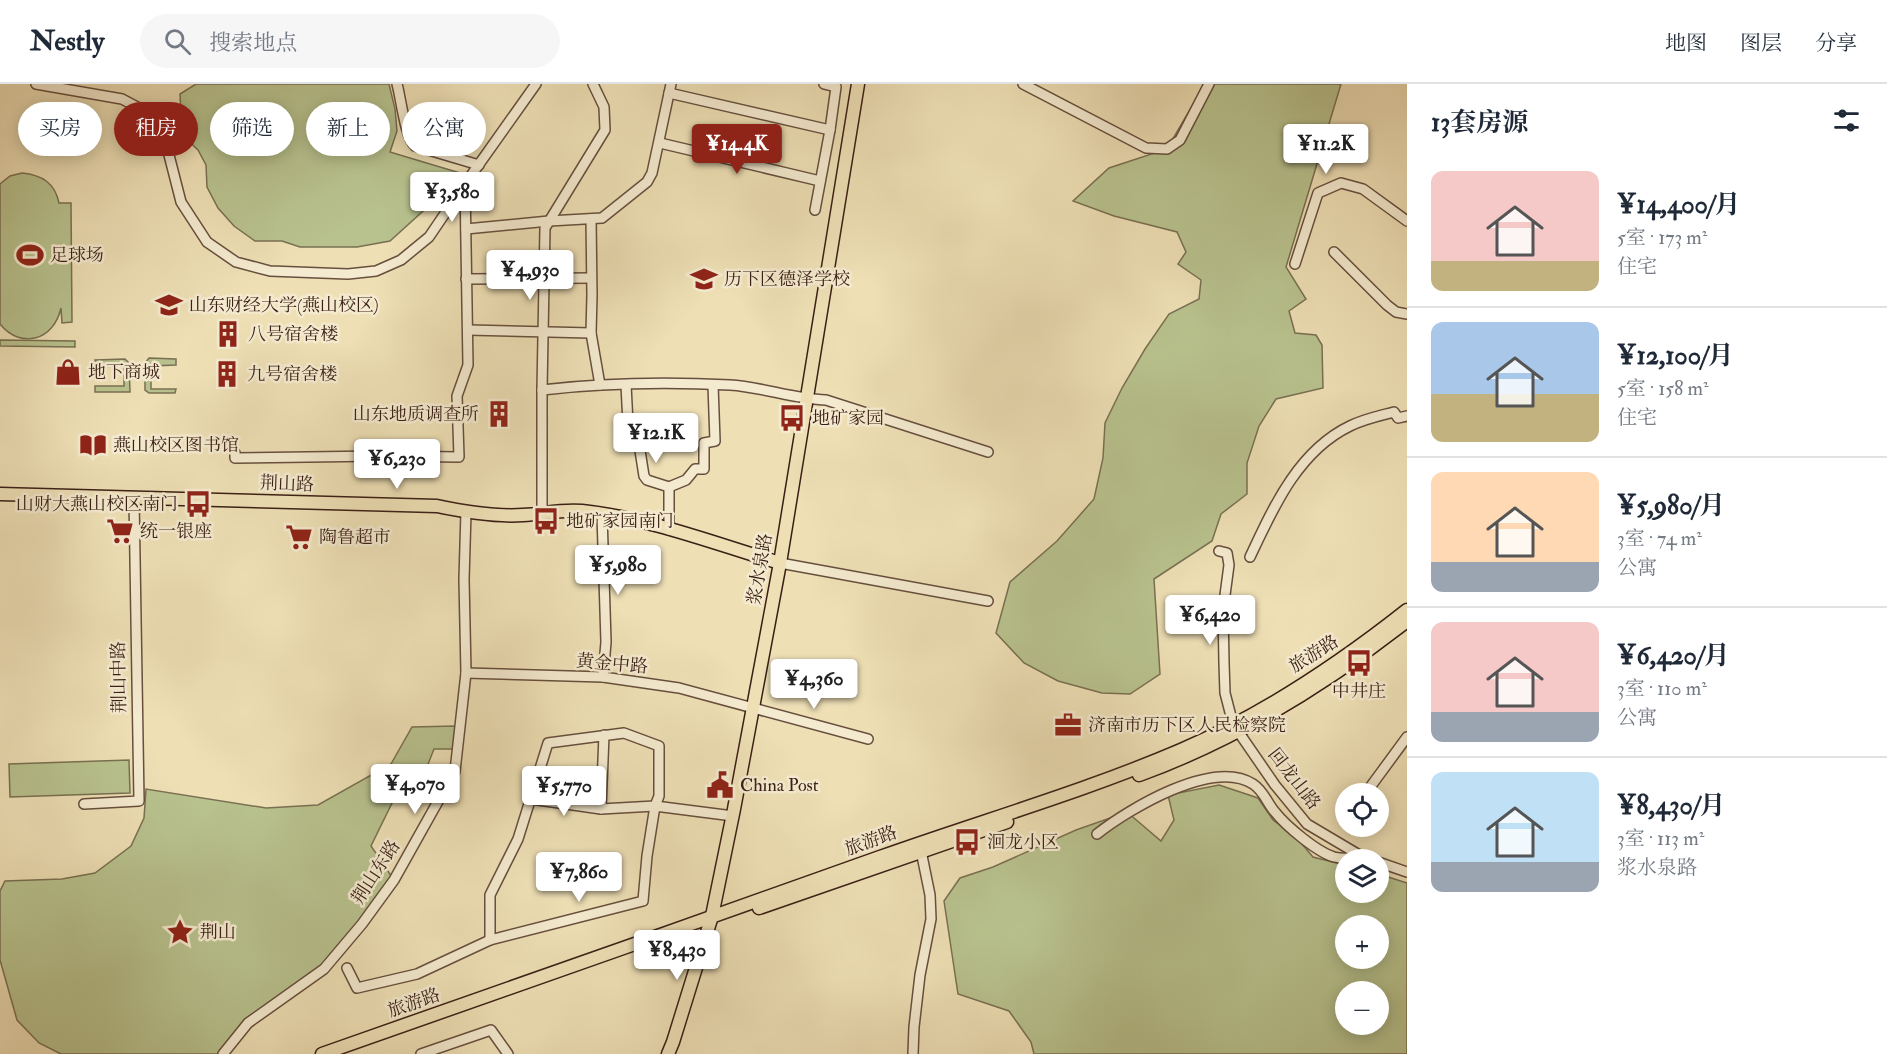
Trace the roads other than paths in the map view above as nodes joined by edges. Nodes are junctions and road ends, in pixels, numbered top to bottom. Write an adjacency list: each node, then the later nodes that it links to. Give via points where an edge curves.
1 (36, 84): 14 (street, via 122,99 141,109 169,156 181,202 207,242 236,262 270,271 348,274 376,271 402,260 429,237)
2 (397, 84): 12 (street, via 407,134 415,146)
3 (536, 84): 12 (street)
4 (592, 84): 17 (street, via 604,106 605,130)
5 (824, 84): 10 (street, via 836,87)
6 (858, 84): 33 (main road, 浆水泉路)
7 (1023, 84): 8 (street, via 1146,148 1167,149 1180,140)
8 (1209, 84)
9 (670, 88): 10 (street); 11 (street)
10 (830, 130): 13 (street)
11 (660, 143): 13 (street); 16 (street, via 646,182 602,219)
12 (479, 165): 14 (street)
13 (820, 182): 15 (street)
14 (465, 184): 19 (street)
15 (815, 210)
16 (591, 219): 17 (street); 22 (street)
17 (549, 220): 19 (street); 24 (street, via 545,228)
18 (1407, 221): 21 (street, via 1363,189 1341,183 1318,192)
19 (466, 229): 23 (street)
20 (1334, 252): 25 (street, via 1387,305)
21 (1295, 264)
22 (591, 278): 24 (street); 28 (street)
23 (466, 279): 24 (street); 26 (street)
24 (544, 279): 27 (street)
25 (1407, 314)
26 (468, 330): 27 (street); 36 (street, via 468,365 457,396 459,457 235,458)
27 (543, 332): 28 (street); 32 (street)
28 (591, 333): 29 (street)
29 (600, 385): 30 (street); 32 (street)
30 (626, 385): 31 (street); 37 (street, via 628,443 639,444 646,480)
31 (712, 385): 33 (street); 37 (street, via 714,441 704,443 704,469 695,469 686,480)
32 (542, 390): 41 (street)
33 (805, 399): 35 (street, via 826,400); 46 (main road, 浆水泉路)
34 (1407, 416): 45 (street, via 1398,418 1394,412 1351,425 1314,451 1273,507)
35 (988, 452)
36 (235, 453)
37 (669, 487): 43 (street)
38 (0, 494): 39 (main road, 荆山路)
39 (134, 498): 40 (main road, 荆山路, via 437,506); 59 (street, 荆山中路, via 139,801)
40 (466, 512): 41 (main road, 荆山路); 50 (street, 荆山东路)
41 (542, 512): 42 (main road, 荆山路)
42 (602, 514): 43 (main road, 荆山路); 51 (street, via 606,642)
43 (669, 530): 46 (main road, 荆山路)
44 (1219, 551): 53 (street, via 1227,553 1229,565 1223,643 1225,693)
45 (1250, 557)
46 (780, 563): 47 (street); 52 (main road, 浆水泉路)
47 (988, 601)
48 (1407, 610): 53 (main road, 旅游路, via 1362,645)
49 (1407, 621): 53 (main road, 旅游路, via 1358,658 1268,715)
50 (466, 673): 51 (street, 黄金中路); 72 (street, 荆山东路, via 455,771 394,880 324,969 248,1023)
51 (603, 677): 52 (street, 黄金中路, via 680,688)
52 (753, 708): 56 (street, 黄金中路); 62 (main road, 浆水泉路)
53 (1235, 728): 64 (main road, 旅游路, via 1178,761); 65 (street, 回龙山路, via 1307,824)
54 (604, 735): 58 (street, via 548,743); 60 (street, via 624,733 659,746 659,796); 61 (street)
55 (1407, 737): 57 (street)
56 (868, 739)
57 (1373, 783)
58 (531, 799): 61 (street); 70 (street, via 518,839 490,896)
59 (84, 804)
60 (655, 806): 61 (street); 62 (street); 70 (street, via 643,901)
61 (601, 809)
62 (733, 816): 69 (main road, 浆水泉路)
63 (1097, 834): 66 (street, via 1179,787 1214,777 1240,778 1265,795 1275,812 1293,829)
64 (920, 847): 69 (main road, 旅游路); 78 (street, via 931,919 920,975)
65 (1349, 849)
66 (1335, 857)
67 (1389, 866): 68 (street)
68 (1407, 872)
69 (711, 921): 73 (main road, 旅游路); 74 (main road, 旅游路, via 569,977); 77 (main road, 浆水泉路)
70 (490, 940): 71 (street, via 417,974 357,988)
71 (347, 968)
72 (223, 1054)
73 (322, 1054)
74 (345, 1054)
75 (421, 1054): 76 (street, via 491,1030)
76 (508, 1054)
77 (668, 1054)
78 (913, 1054)

